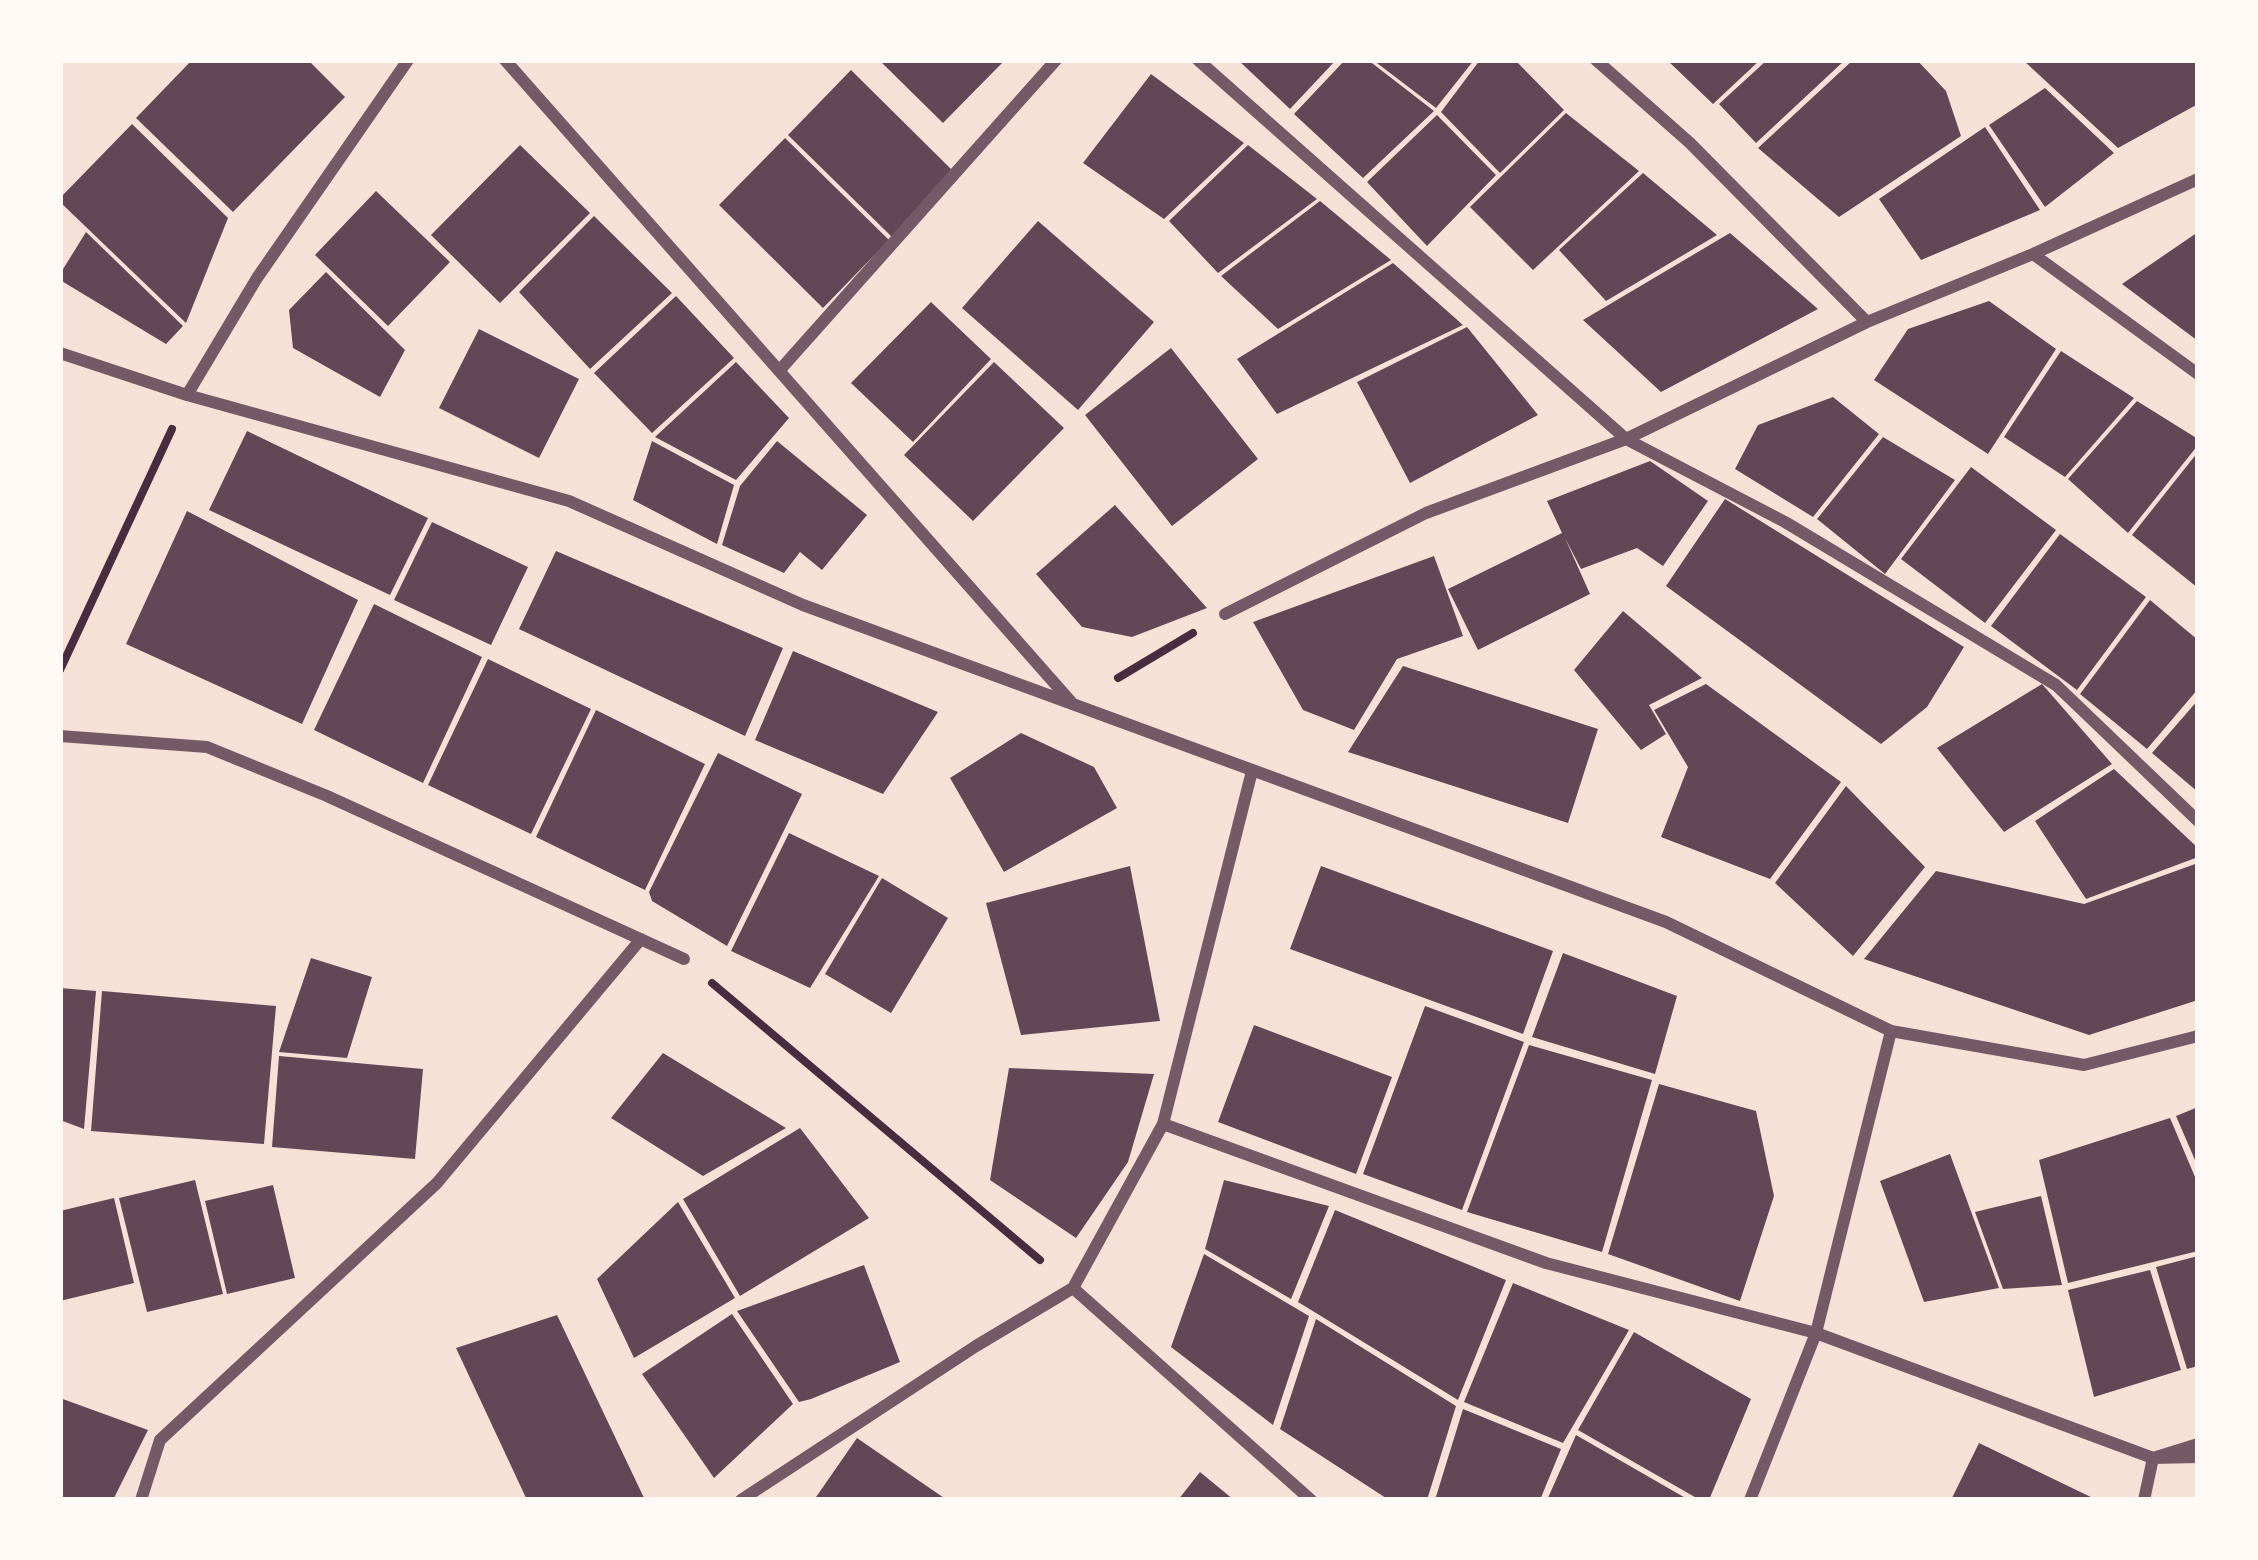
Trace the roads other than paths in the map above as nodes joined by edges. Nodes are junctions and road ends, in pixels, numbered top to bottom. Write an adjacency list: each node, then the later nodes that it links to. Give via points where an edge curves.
1 (408, 60): 12 (street, via 257,278)
2 (505, 60): 10 (street)
3 (1056, 60): 10 (street)
4 (1198, 60): 13 (street)
5 (1596, 60): 8 (street, via 1690,142)
6 (2198, 179): 7 (street)
7 (2032, 254): 8 (street); 11 (street)
8 (1867, 322): 13 (street)
9 (60, 352): 12 (street)
10 (779, 371): 15 (street)
11 (2198, 374)
12 (188, 395): 15 (street, via 569,501 803,605)
13 (1626, 439): 14 (street, via 1426,513); 18 (street, via 1785,522 2056,685)
14 (1225, 614)
15 (1073, 704): 17 (street)
16 (60, 736): 19 (street, via 207,747)
17 (1252, 771): 21 (street, via 1666,922); 23 (street)
18 (2198, 820)
19 (641, 939): 20 (street); 29 (street, via 437,1183 160,1440)
20 (684, 959)
21 (1891, 1030): 22 (street, via 2084,1065); 25 (street)
22 (2198, 1036)
23 (1163, 1124): 24 (street); 25 (street, via 1546,1263)
24 (1073, 1288): 30 (street); 31 (street)
25 (1816, 1333): 28 (street); 32 (street)
26 (2198, 1444): 28 (street)
27 (2198, 1457): 28 (street)
28 (2153, 1458): 33 (street)
29 (140, 1500)
30 (741, 1500)
31 (1311, 1500)
32 (1750, 1500)
33 (2144, 1500)

